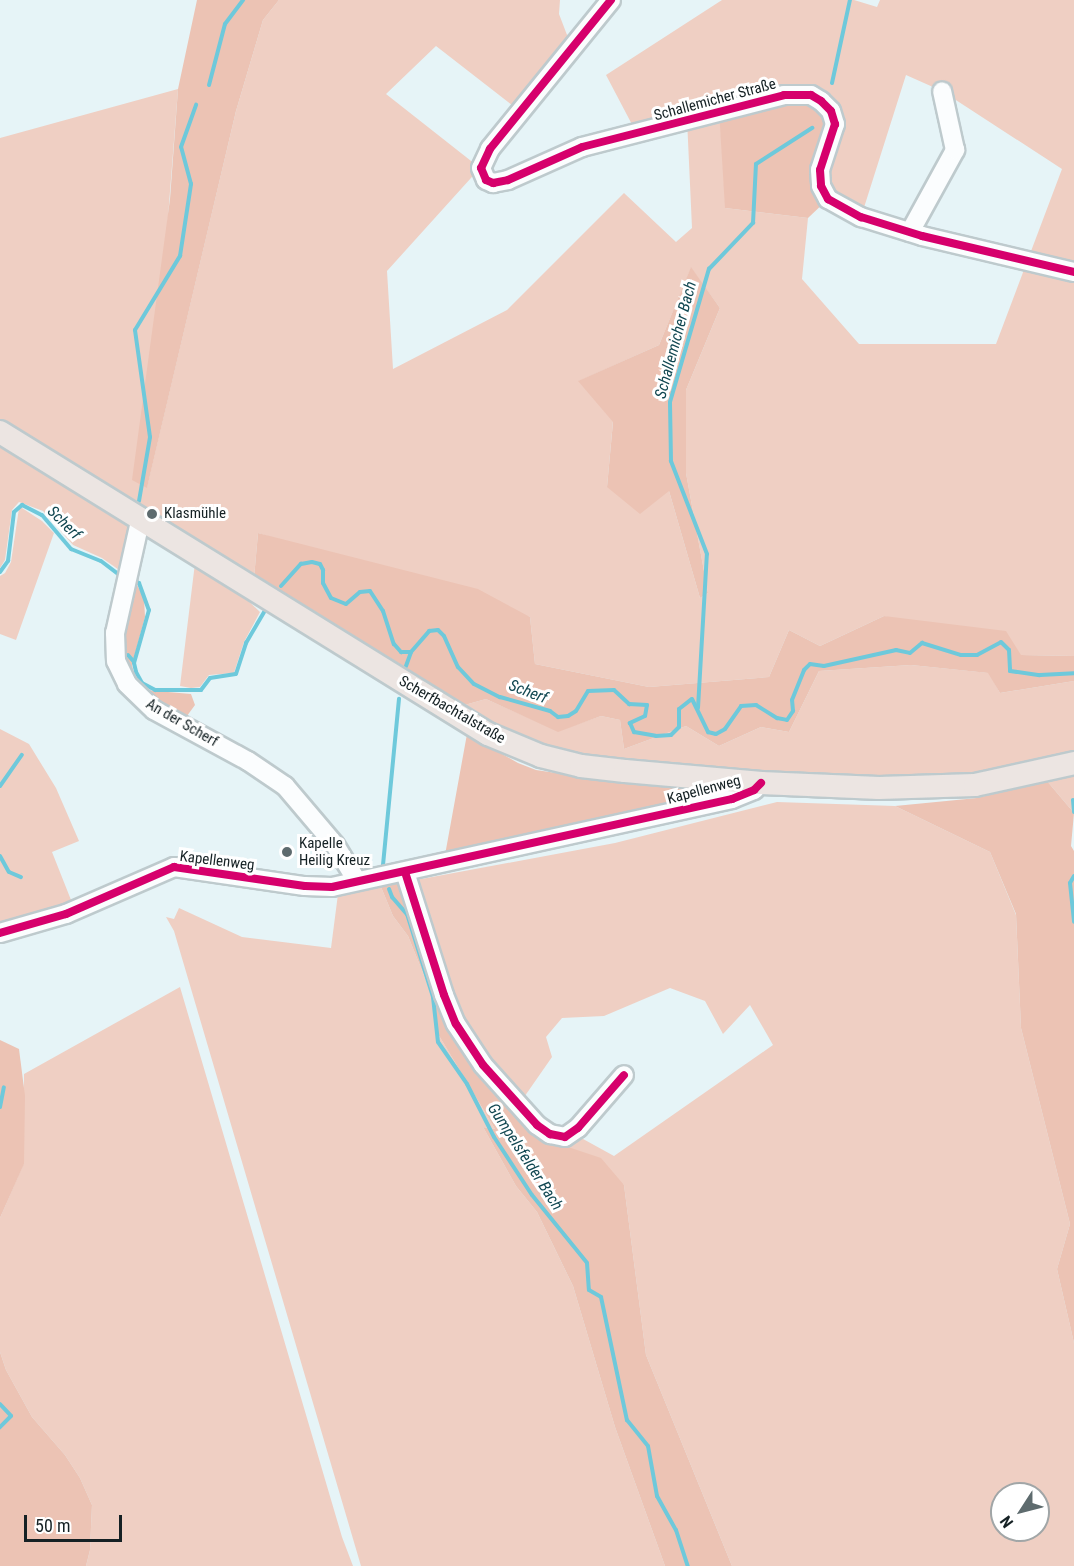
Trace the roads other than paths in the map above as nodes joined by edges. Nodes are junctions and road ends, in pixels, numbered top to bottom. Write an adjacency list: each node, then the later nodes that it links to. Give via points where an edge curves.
1 (611, 0): 3 (street, Schallemicher Straße, via 490,150 481,168 486,180 502,182 582,147 799,94 821,101 831,111 835,124 820,170 821,186 828,199 861,217)
2 (942, 91): 3 (street, via 955,150)
3 (910, 232): 4 (street, Schallemicher Straße)
4 (1074, 272)
5 (0, 432): 6 (main road, Scherfbachtalstraße)
6 (141, 517): 8 (main road, Scherfbachtalstraße, via 478,729 515,747 581,766); 10 (street, An der Scherf, via 115,633 116,661 127,684 154,710 248,761 285,786 335,845)
7 (1074, 763): 8 (main road, Scherfbachtalstraße, via 1001,781 942,788)
8 (761, 783): 9 (street, Kapellenweg, via 732,799)
9 (405, 872): 10 (street, Kapellenweg); 12 (street, via 456,1024 483,1065 537,1125 550,1134 565,1137 578,1128)
10 (357, 881): 11 (street, Kapellenweg, via 332,887 305,886 174,867 66,914)
11 (0, 933)
12 (624, 1075)

